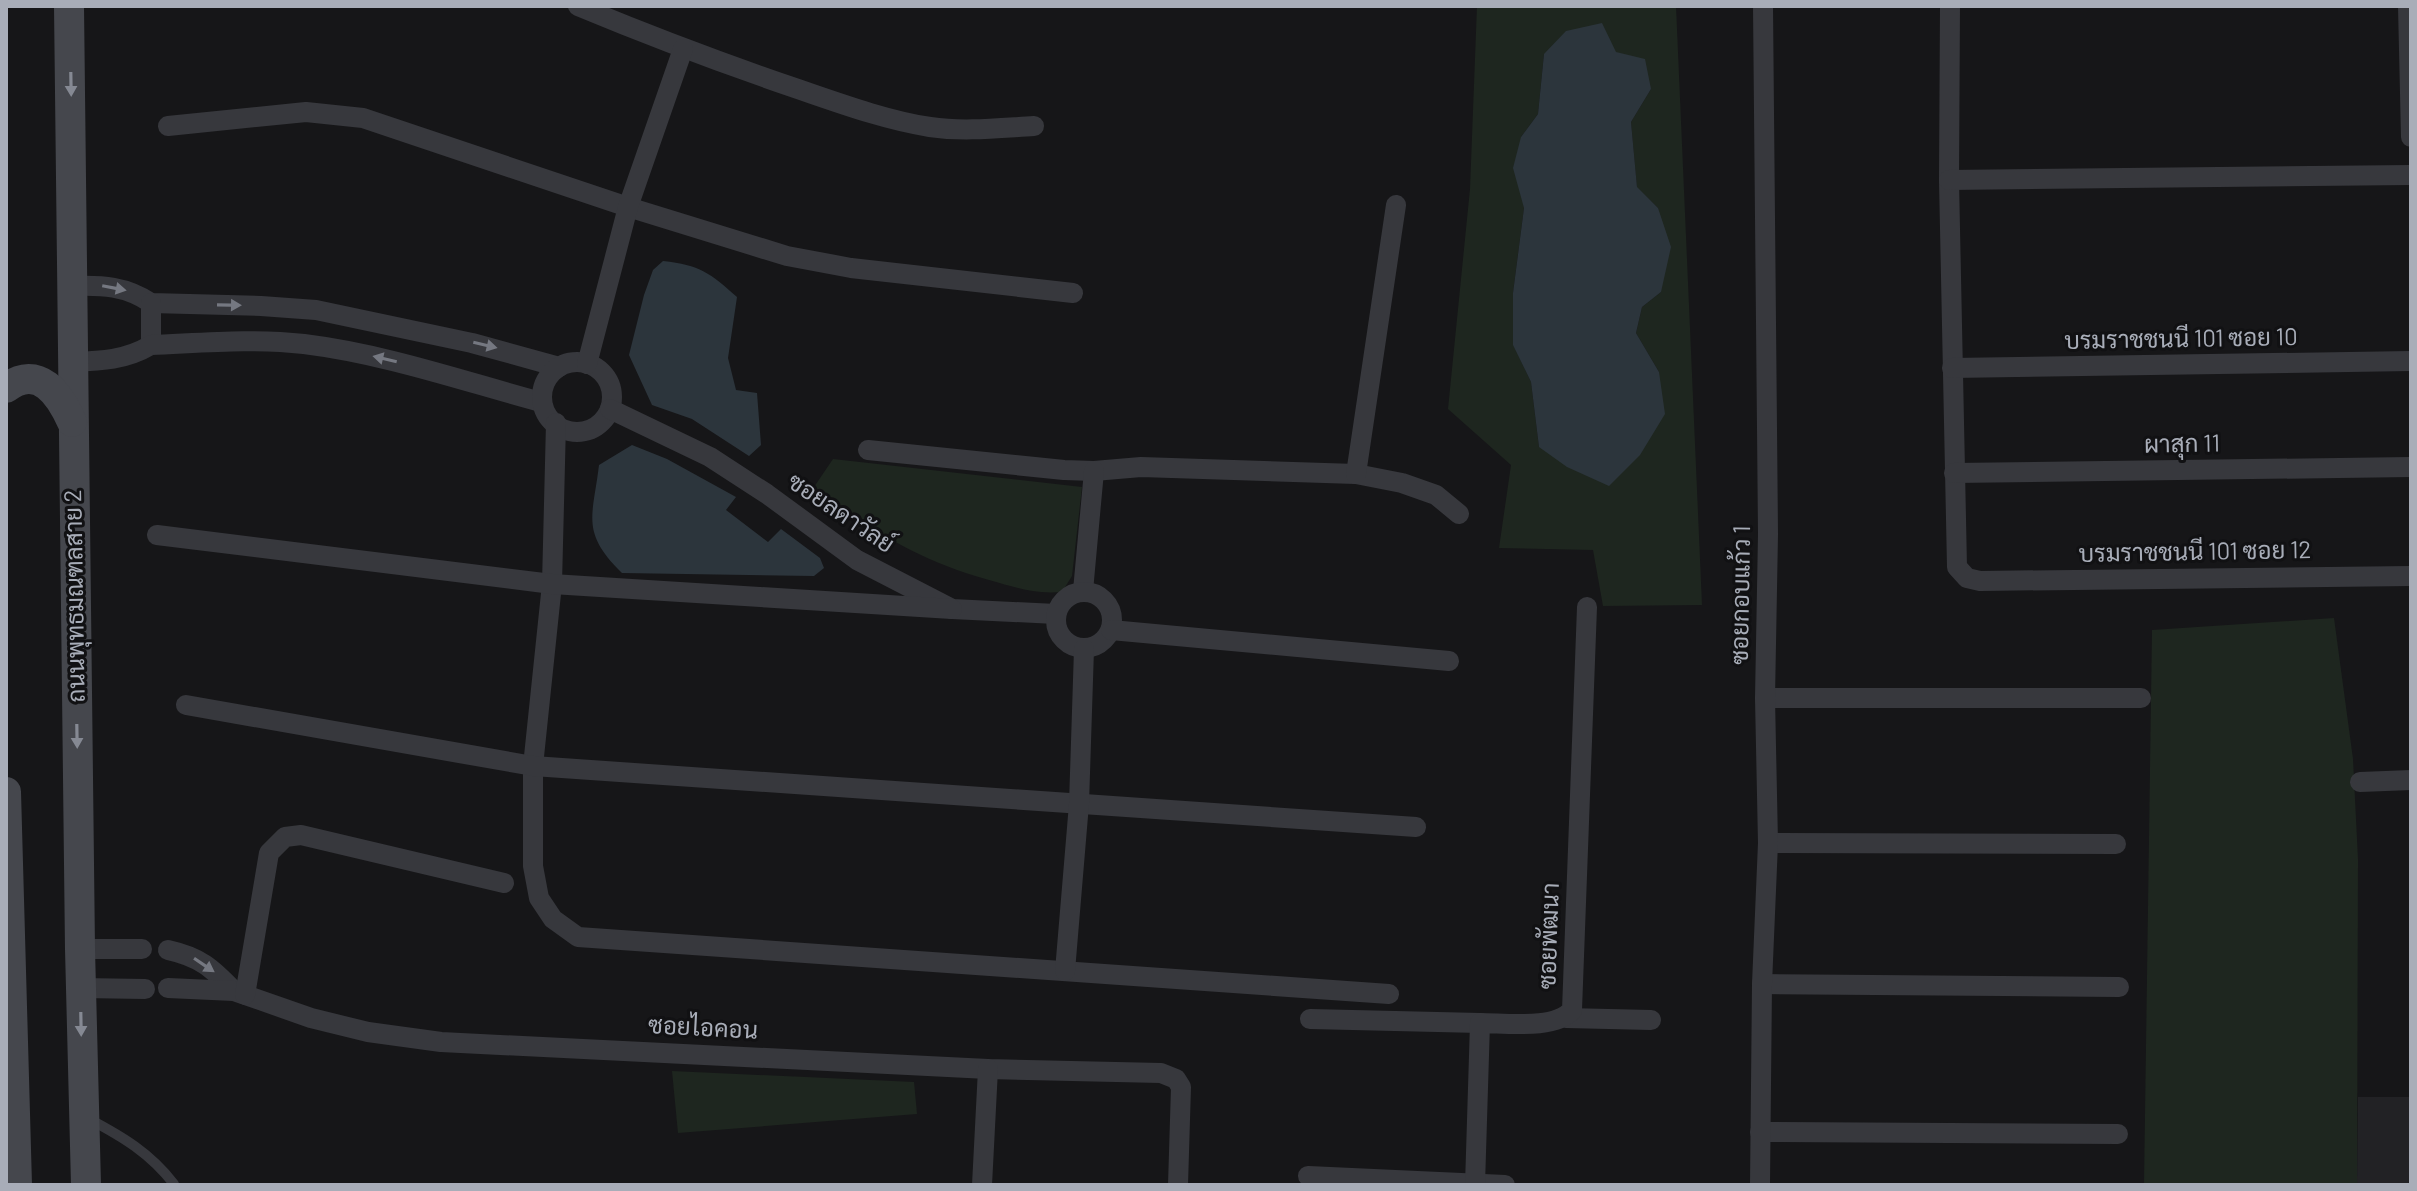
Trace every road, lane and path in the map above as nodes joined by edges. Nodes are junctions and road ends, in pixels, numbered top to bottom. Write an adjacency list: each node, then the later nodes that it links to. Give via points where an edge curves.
1 (69, 6): 14 (main road, ถนนพุทธมณฑลสาย 2, one-way to 14)
2 (578, 6): 6 (street)
3 (1763, 6): 44 (street, ซอยกอบแก้ว 1)
4 (1950, 6): 11 (street)
5 (2408, 6): 9 (street)
6 (683, 49): 8 (street, via 835,102 930,127); 13 (street)
7 (168, 126): 13 (street, via 306,112 363,118)
8 (1034, 126)
9 (2411, 137)
10 (2411, 175): 11 (street)
11 (1949, 180): 22 (street)
12 (1396, 205): 32 (street)
13 (628, 207): 15 (street, via 787,256); 20 (street)
14 (73, 286): 16 (street, one-way to 16, via 120,288); 19 (main road, ถนนพุทธมณฑลสาย 2)
15 (1073, 293)
16 (151, 303): 17 (street); 21 (street, one-way to 21, via 316,310 484,345)
17 (151, 345): 19 (street, via 122,358); 24 (street, one-way to 17, via 406,364 303,344 259,340)
18 (2411, 361): 22 (street, บรมราชชนนี 101 ซอย 10)
19 (73, 362): 26 (main road, ถนนพุทธมณฑลสาย 2)
20 (587, 364): 21 (street); 25 (street, via 608,382)
21 (559, 367): 24 (street, via 548,376)
22 (1952, 368): 31 (street)
23 (6, 388): 26 (main road, via 22,381 46,383)
24 (541, 402): 27 (street)
25 (610, 409): 27 (street, via 592,429 578,432); 39 (street, ซอยลดาวัลย์, via 710,457 857,560)
26 (72, 423): 58 (main road, ถนนพุทธมณฑลสาย 2, one-way to 58)
27 (556, 423): 36 (street)
28 (868, 450): 30 (street)
29 (2411, 467): 31 (street, ผาสุก 11)
30 (1094, 471): 32 (street, via 1141,467); 37 (street)
31 (1954, 473): 35 (street, บรมราชชนนี 101 ซอย 12, via 1957,567 1967,578 1980,581)
32 (1356, 474): 33 (street, via 1436,495)
33 (1459, 514)
34 (157, 535): 36 (street)
35 (2411, 576)
36 (552, 584): 39 (street); 47 (street)
37 (1083, 591): 40 (street, via 1069,595); 41 (street, via 1105,601)
38 (1587, 607): 70 (street, ซอยพัฒนา, via 1572,1010)
39 (952, 609): 40 (street, ซอยลดาวัลย์)
40 (1056, 614): 42 (street, via 1065,642)
41 (1111, 630): 42 (street, via 1105,640); 43 (street)
42 (1084, 649): 51 (street)
43 (1449, 661)
44 (1765, 698): 45 (street); 54 (street, ซอยกอบแก้ว 1)
45 (2141, 698)
46 (186, 705): 47 (street)
47 (533, 766): 51 (street); 61 (street, via 533,866 539,898 553,919 578,937)
48 (2411, 780): 49 (street)
49 (2360, 782)
50 (6, 792): 52 (main road)
51 (1079, 804): 53 (street); 61 (street)
52 (6, 805): 57 (main road)
53 (1416, 827)
54 (1768, 843): 55 (street); 63 (street, ซอยกอบแก้ว 1)
55 (2116, 844)
56 (504, 883): 68 (street, via 311,837 285,837 269,853)
57 (9, 924): 62 (main road)
58 (80, 949): 59 (street); 65 (main road, ถนนพุทธมณฑลสาย 2)
59 (142, 949)
60 (168, 950): 68 (street, ซอยไอคอน, one-way to 68, via 207,964)
61 (1065, 971): 69 (street)
62 (9, 972): 81 (main road)
63 (1762, 984): 64 (street); 76 (street, ซอยกอบแก้ว 1)
64 (2119, 987)
65 (81, 988): 67 (street); 75 (main road, ถนนพุทธมณฑลสาย 2, one-way to 75)
66 (168, 988): 68 (street, ซอยไอคอน)
67 (145, 989)
68 (239, 993): 74 (street, ซอยไอคอน, via 368,1032 441,1042)
69 (1389, 994)
70 (1566, 1018): 72 (street); 73 (street, ซอยพัฒนา, via 1554,1023)
71 (1310, 1019): 73 (street, ซอยพัฒนา)
72 (1651, 1020)
73 (1480, 1023): 80 (street)
74 (988, 1069): 83 (street); 84 (street, ซอยไอคอน, via 1161,1073 1176,1079 1181,1087)
75 (84, 1116): 79 (lane, via 136,1145); 82 (main road, ถนนพุทธมณฑลสาย 2)
76 (1760, 1132): 77 (street); 86 (street, ซอยกอบแก้ว 1)
77 (2118, 1134)
78 (1308, 1176): 80 (street)
79 (174, 1184)
80 (1475, 1184): 85 (street)
81 (17, 1185)
82 (86, 1185)
83 (982, 1185)
84 (1178, 1185)
85 (1505, 1185)
86 (1760, 1185)

